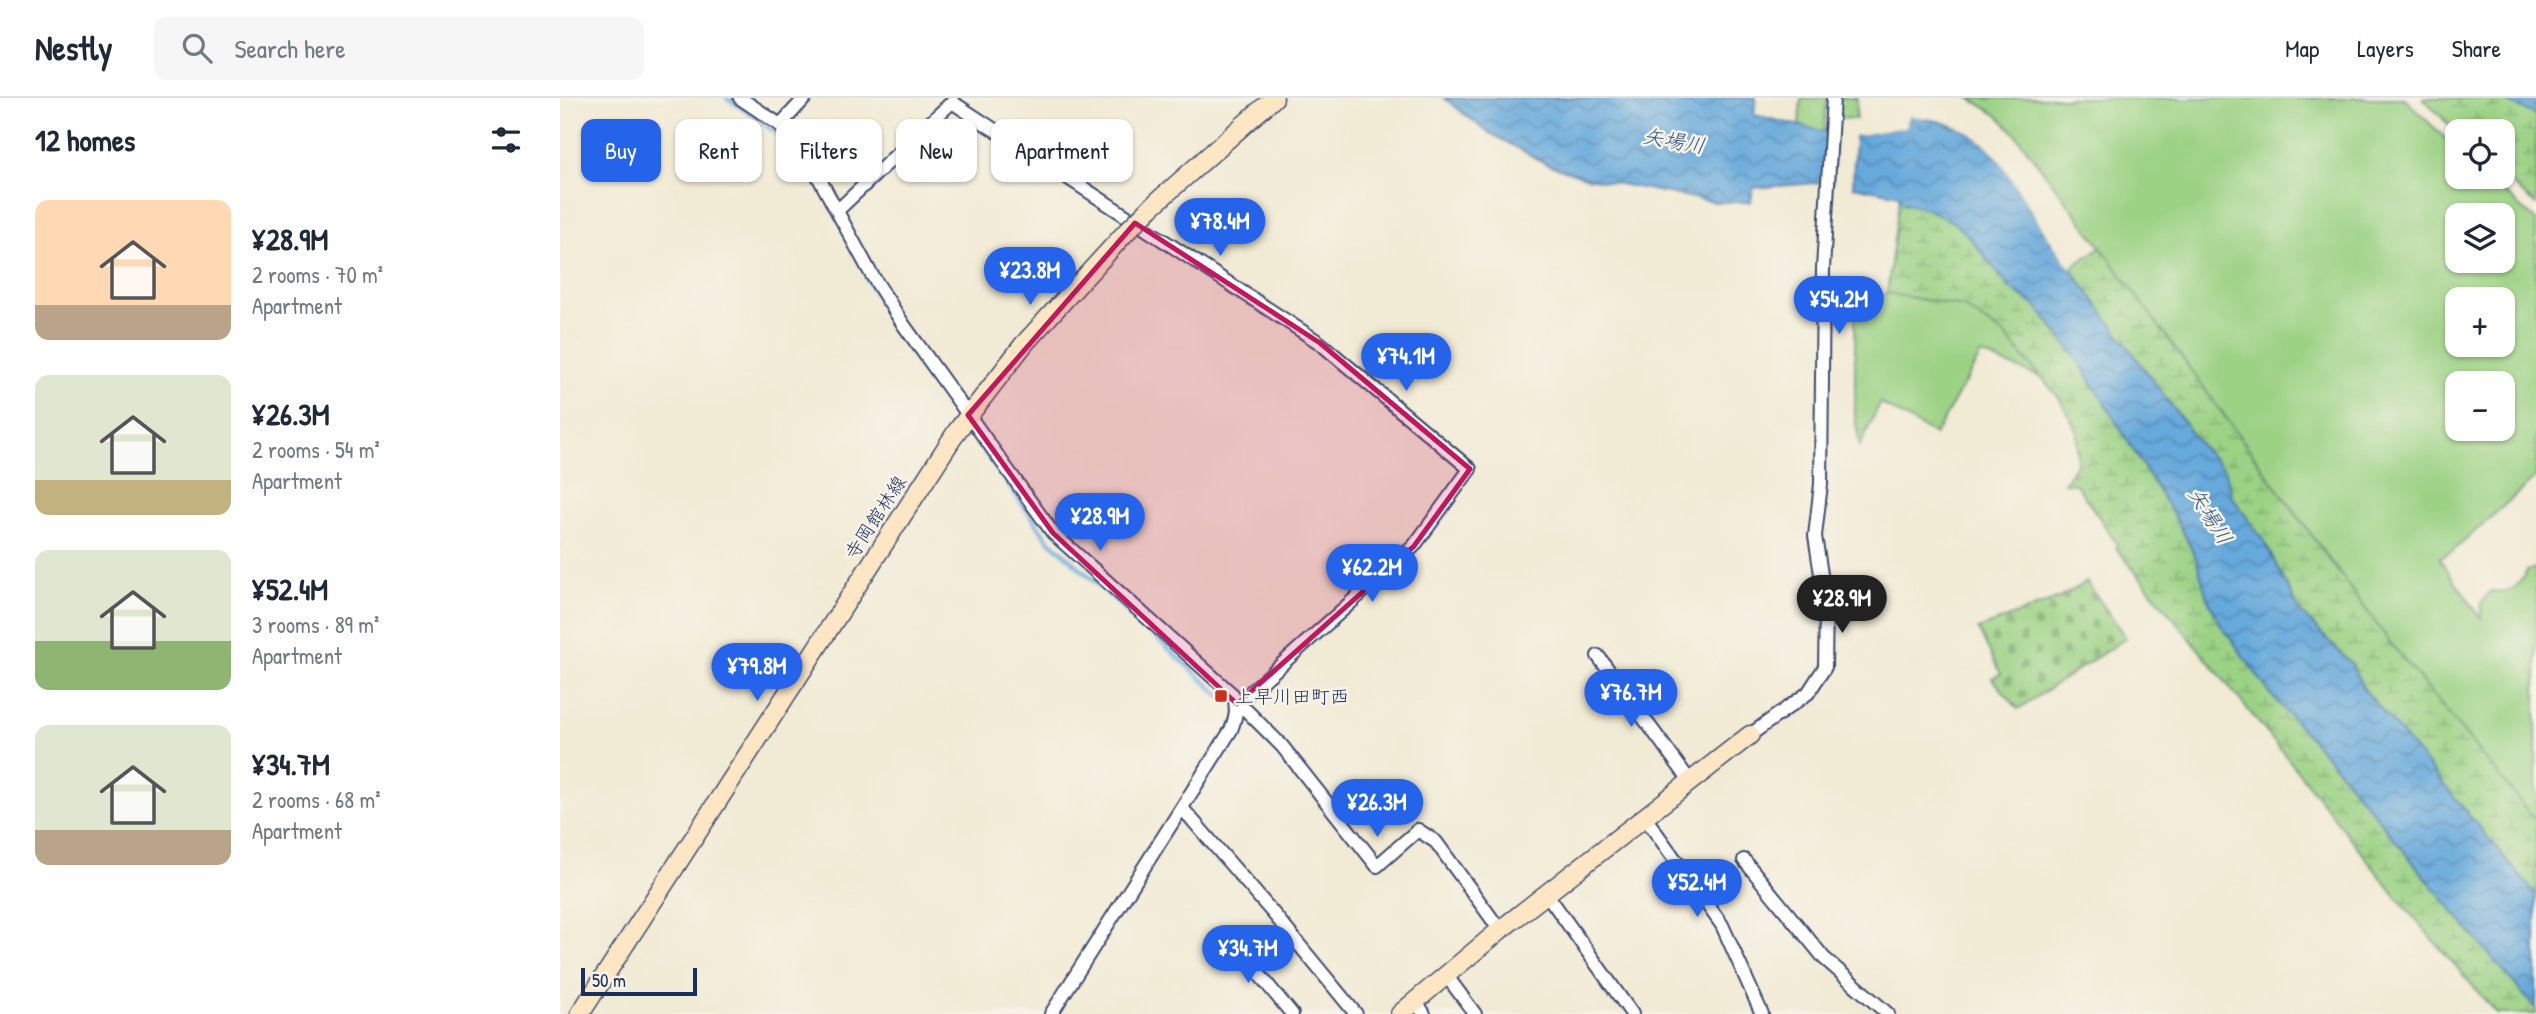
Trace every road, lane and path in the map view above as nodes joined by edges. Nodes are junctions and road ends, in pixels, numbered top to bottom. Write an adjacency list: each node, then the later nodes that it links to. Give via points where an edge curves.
1 (740, 98): 6 (street)
2 (805, 98): 5 (street)
3 (1274, 98): 9 (main road, 寺岡館林線, bridge, via 1128,230 1059,303)
4 (1833, 98): 12 (street, via 1823,270 1821,484 1815,536 1826,606 1825,667 1808,693)
5 (786, 119)
6 (776, 122)
7 (822, 182): 8 (street)
8 (838, 211): 9 (street, via 903,324); 11 (street, via 952,102 1320,343 1470,469 1414,546)
9 (968, 415): 11 (street, via 1053,533 1233,695); 22 (main road, 寺岡館林線)
10 (1598, 656): 13 (street)
11 (1237, 704): 14 (street, via 1231,730); 18 (street, via 1282,747 1377,866 1418,830 1436,842)
12 (1750, 735): 13 (main road)
13 (1690, 781): 15 (main road)
14 (1182, 808): 23 (street); 25 (street)
15 (1644, 816): 17 (main road); 29 (street, via 1722,925)
16 (1744, 860): 30 (street, via 1824,958)
17 (1546, 893): 18 (main road); 28 (street)
18 (1500, 930): 20 (main road)
19 (1229, 938): 24 (street)
20 (1446, 975): 21 (main road); 27 (street)
21 (1420, 1007): 26 (main road)
22 (580, 1014)
23 (1051, 1014)
24 (1292, 1014)
25 (1356, 1014)
26 (1400, 1014)
27 (1475, 1014)
28 (1632, 1014)
29 (1762, 1014)
30 (1888, 1014)

